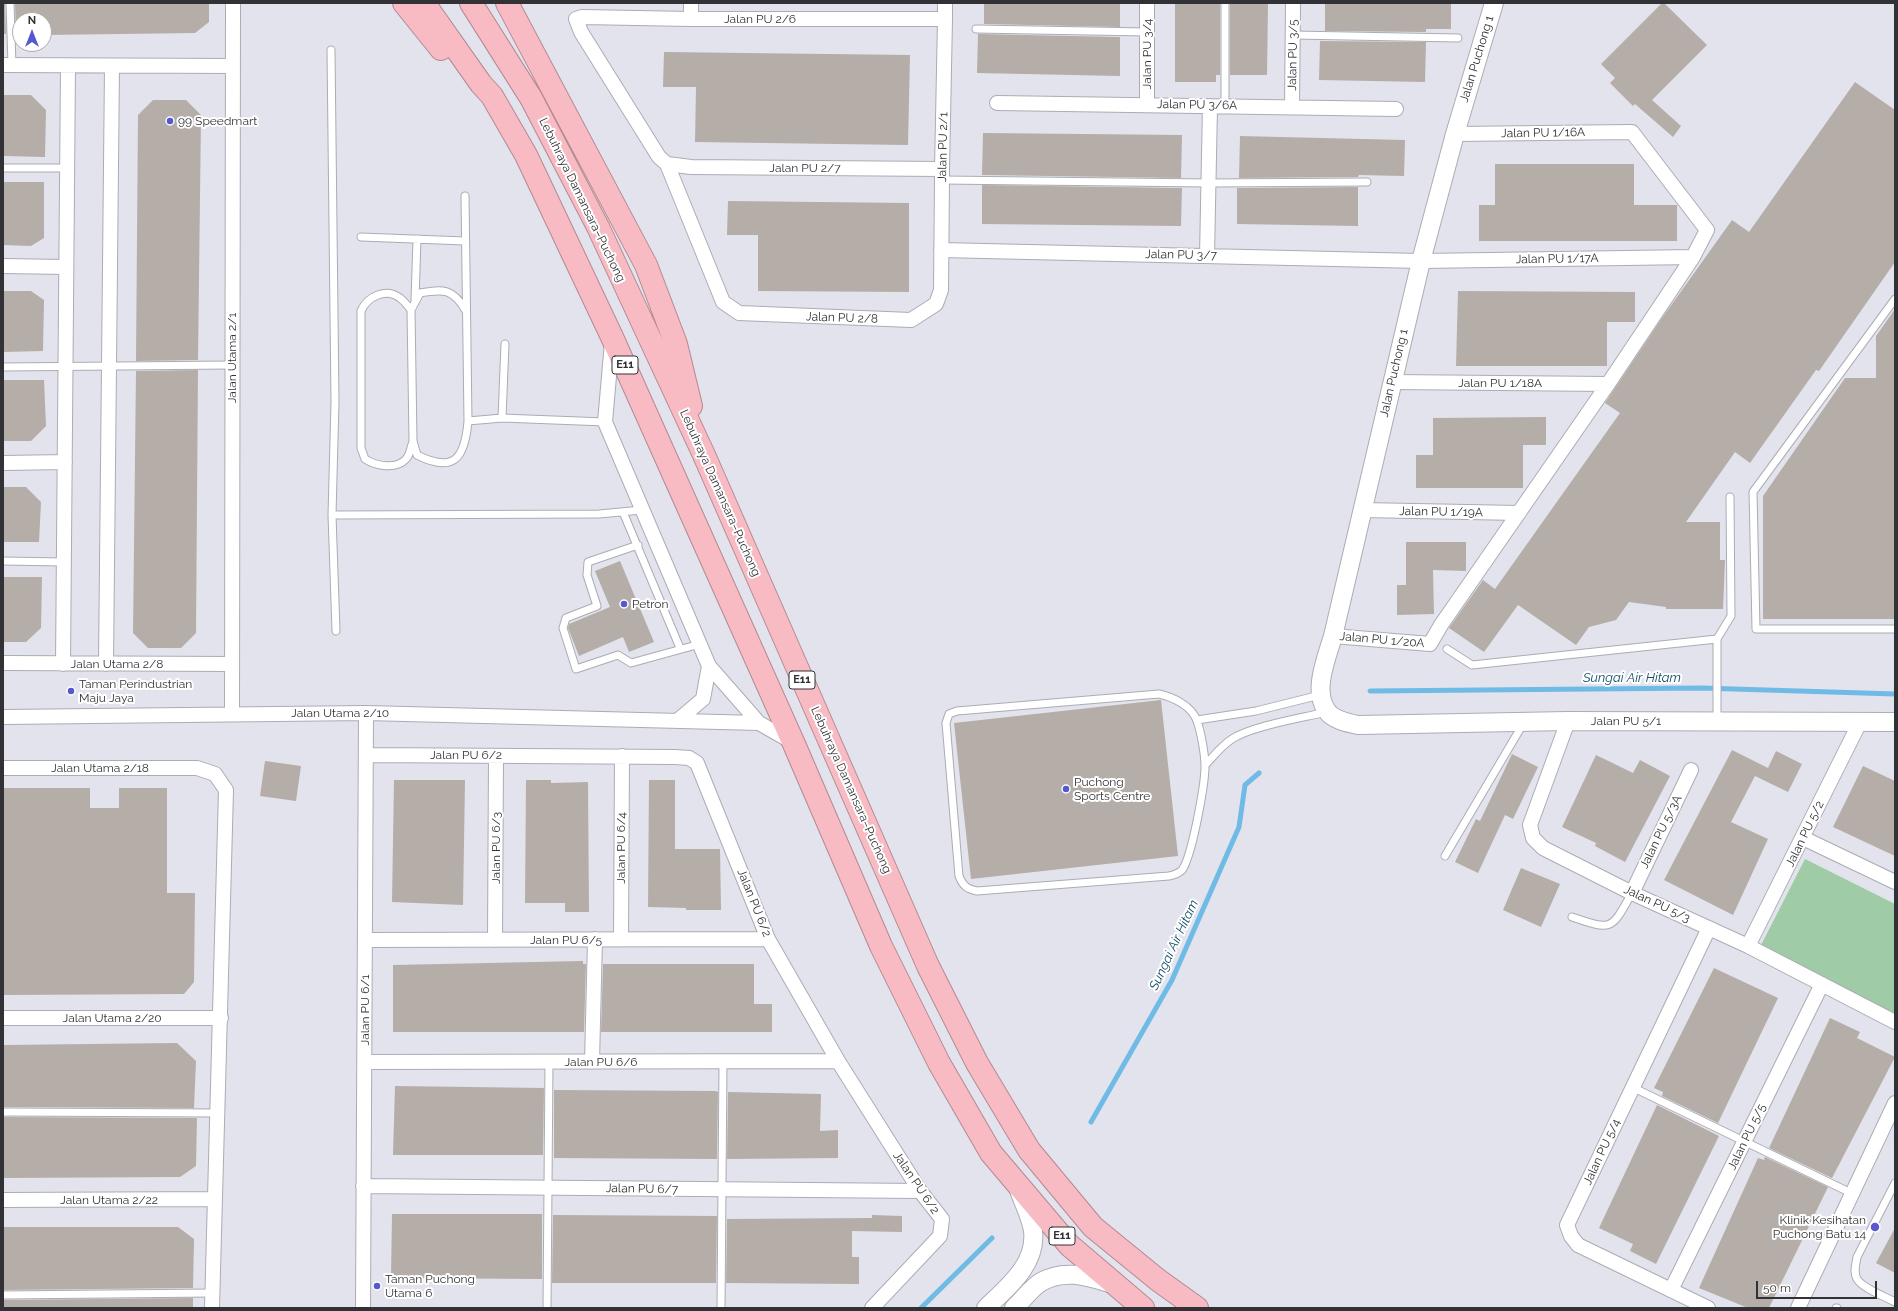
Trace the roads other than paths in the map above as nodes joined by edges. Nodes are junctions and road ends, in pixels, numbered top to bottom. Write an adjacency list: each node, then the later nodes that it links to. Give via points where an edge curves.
1 (10, 3): 20 (lane)
2 (233, 3): 23 (street, Jalan Utama 2/1)
3 (404, 3): 24 (highway, via 454,64)
4 (424, 3): 24 (highway, E11)
5 (471, 3): 65 (highway, Lebuhraya Damansara–Puchong / E11, via 531,98 598,227)
6 (691, 3): 13 (street)
7 (945, 3): 14 (street, Jalan PU 2/1)
8 (1147, 3): 16 (street, Jalan PU 3/4)
9 (1225, 3): 28 (lane)
10 (1294, 3): 17 (street, Jalan PU 3/5)
11 (1494, 3): 31 (street, Jalan Puchong 1)
12 (510, 9): 65 (highway, via 646,266 676,344)
13 (691, 19): 14 (street, Jalan PU 2/6); 32 (street, Jalan PU 2/6, via 576,19 581,32 654,150)
14 (944, 19): 35 (street, Jalan PU 2/1)
15 (976, 28): 16 (lane)
16 (1147, 32): 26 (street, Jalan PU 3/4)
17 (1293, 35): 18 (lane); 29 (street, Jalan PU 3/5)
18 (1458, 38)
19 (331, 50): 73 (lane, via 335,402)
20 (7, 65): 21 (street)
21 (68, 66): 22 (street); 34 (street)
22 (112, 66): 23 (street); 58 (street)
23 (234, 66): 55 (street, Jalan Utama 2/1)
24 (481, 84): 53 (highway, E11, via 492,96 526,156)
25 (997, 103): 26 (street, Jalan PU 3/6A)
26 (1147, 105): 27 (street, Jalan PU 3/6A)
27 (1210, 106): 28 (street, Jalan PU 3/6A); 37 (street)
28 (1224, 106): 29 (street, Jalan PU 3/6A)
29 (1292, 107): 30 (street, Jalan PU 3/6A)
30 (1396, 108)
31 (1455, 134): 44 (street, Jalan PU 1/16A, via 1632,132 1707,230); 45 (street, Jalan Puchong 1)
32 (667, 164): 35 (street, Jalan PU 2/7, via 691,167); 48 (street, Jalan PU 2/8, via 723,302 739,313 911,320 936,304)
33 (3, 168): 34 (lane)
34 (67, 168): 47 (street)
35 (942, 174): 37 (lane); 42 (street, Jalan PU 2/1)
36 (1367, 182): 37 (lane)
37 (1209, 183): 43 (street)
38 (465, 196): 41 (lane)
39 (361, 237): 40 (lane)
40 (417, 239): 41 (lane); 50 (lane)
41 (465, 240): 52 (lane)
42 (941, 250): 43 (street, Jalan PU 3/7); 48 (street, Jalan PU 2/1)
43 (1207, 256): 45 (street, Jalan PU 3/7)
44 (1692, 257): 45 (street, Jalan PU 1/17A); 60 (street)
45 (1421, 261): 59 (street, Jalan Puchong 1)
46 (3, 266): 47 (street)
47 (66, 266): 57 (street)
48 (941, 290)
49 (1895, 299): 77 (lane, via 1753,492 1756,629)
50 (415, 302): 51 (lane); 52 (lane, via 420,293 441,289 457,298)
51 (411, 310): 64 (lane); 64 (lane, via 400,297 389,293 376,295 364,303 360,311 361,448 365,460 372,464 391,466 400,464 407,458)
52 (466, 310): 62 (lane)
53 (612, 337): 63 (street); 101 (highway, E11)
54 (505, 344): 61 (lane)
55 (232, 365): 58 (lane); 87 (street, Jalan Utama 2/1)
56 (3, 367): 57 (lane)
57 (65, 367): 58 (lane); 66 (street)
58 (109, 367): 86 (street)
59 (1392, 382): 60 (street, Jalan PU 1/18A); 70 (street, Jalan Puchong 1)
60 (1608, 384): 72 (street)
61 (502, 418): 62 (lane); 63 (lane)
62 (468, 421): 64 (lane, via 466,440 460,456 454,460 441,463 428,461 417,455)
63 (605, 422): 69 (street)
64 (413, 441)
65 (704, 455): 156 (highway, Lebuhraya Damansara–Puchong / E11, via 928,966 977,1063 1029,1150 1093,1227)
66 (65, 462): 67 (street); 76 (street)
67 (3, 463)
68 (1730, 497): 80 (lane, via 1731,616)
69 (642, 510): 71 (lane); 81 (street)
70 (1362, 510): 72 (street, Jalan PU 1/19A); 79 (street, Jalan Puchong 1)
71 (623, 512): 73 (lane); 74 (lane)
72 (1519, 513): 79 (street, Jalan PU 1/20A, via 1430,644)
73 (332, 515): 78 (lane)
74 (638, 545): 82 (lane); 82 (lane, via 588,562 587,575 596,606 566,618 562,628 576,669 618,655 631,663)
75 (3, 561): 76 (lane)
76 (64, 562): 85 (street)
77 (1895, 629)
78 (336, 631)
79 (1333, 636): 89 (street, Jalan Puchong 1, via 1321,680)
80 (1717, 639): 83 (lane, via 1472,665); 90 (lane)
81 (700, 644): 82 (lane); 88 (street)
82 (680, 648)
83 (1447, 649)
84 (3, 663): 85 (street, Jalan Utama 2/8)
85 (63, 664): 86 (street, Jalan Utama 2/8)
86 (106, 664): 87 (street, Jalan Utama 2/8)
87 (231, 664): 92 (street, Jalan Utama 2/1)
88 (709, 666): 95 (street, via 703,699); 100 (street)
89 (1324, 704): 94 (lane); 97 (street, Jalan PU 5/1, via 1339,720 1358,725); 105 (lane, via 1233,738)
90 (1717, 712): 96 (street, Jalan PU 5/1); 98 (street, Jalan PU 5/1)
91 (366, 713): 92 (street, Jalan Utama 2/10); 95 (street, Jalan Utama 2/10); 102 (street, Jalan PU 6/1)
92 (232, 714): 93 (street, Jalan Utama 2/10)
93 (3, 717)
94 (1197, 720): 105 (lane); 105 (lane, via 1185,706 1171,697 1159,694 957,711 949,714 946,723 959,876 962,884 968,890 977,891 1177,874 1183,869 1190,852)
95 (677, 721): 100 (street, Jalan Utama 2/10)
96 (1568, 721): 97 (street, Jalan PU 5/1); 111 (street, Jalan PU 5/3, via 1530,825 1533,838 1543,848)
97 (1524, 722): 109 (lane)
98 (1860, 722): 99 (street, Jalan PU 5/1); 108 (street, Jalan PU 5/2)
99 (1895, 722)
100 (759, 723): 101 (street, Jalan Utama 2/10)
101 (794, 744): 134 (highway, E11, via 881,946 939,1063 991,1152)
102 (366, 755): 103 (street, Jalan PU 6/2); 115 (street, Jalan PU 6/1)
103 (496, 756): 104 (street, Jalan PU 6/2); 116 (street, Jalan PU 6/3)
104 (622, 756): 114 (street, Jalan PU 6/2, via 684,757 697,764); 118 (street, Jalan PU 6/4)
105 (1205, 765)
106 (3, 768): 122 (street, Jalan Utama 2/18, via 197,768 215,774 226,790)
107 (1691, 770): 111 (street, Jalan PU 5/3A)
108 (1803, 838): 110 (street); 119 (street, Jalan PU 5/2)
109 (1445, 856)
110 (1895, 882)
111 (1632, 893): 112 (lane, via 1616,920 1608,925 1598,926); 113 (street, Jalan PU 5/3)
112 (1572, 917)
113 (1709, 928): 119 (street, Jalan PU 5/3); 129 (street, Jalan PU 5/4)
114 (768, 939): 118 (street, Jalan PU 6/5); 124 (street, Jalan PU 6/2)
115 (365, 940): 116 (street, Jalan PU 6/5); 125 (street, Jalan PU 6/1)
116 (495, 940): 117 (street, Jalan PU 6/5)
117 (595, 940): 118 (street, Jalan PU 6/5); 127 (street)
118 (621, 940)
119 (1748, 946): 120 (street, Jalan PU 5/3)
120 (1822, 984): 123 (street, Jalan PU 5/3); 133 (street, Jalan PU 5/5)
121 (3, 1018): 122 (street, Jalan Utama 2/20)
122 (221, 1018): 132 (street)
123 (1895, 1022)
124 (838, 1061): 128 (street, Jalan PU 6/6); 139 (street, Jalan PU 6/2)
125 (365, 1062): 126 (street, Jalan PU 6/6); 136 (street, Jalan PU 6/1)
126 (549, 1062): 127 (street, Jalan PU 6/6); 137 (lane)
127 (592, 1062): 128 (street, Jalan PU 6/6)
128 (723, 1062): 138 (lane)
129 (1632, 1087): 133 (lane); 144 (street, Jalan PU 5/4, via 1567,1225 1578,1245)
130 (1895, 1102): 140 (street)
131 (3, 1112): 132 (lane)
132 (218, 1112): 142 (street)
133 (1744, 1142): 140 (lane); 144 (street, Jalan PU 5/5)
134 (1016, 1181): 143 (highway, E11, via 1069,1244); 153 (street, via 1033,1231 1030,1258 1015,1280)
135 (1895, 1183): 147 (lane, via 1857,1257 1855,1270 1862,1285)
136 (364, 1186): 137 (street, Jalan PU 6/7); 149 (street, Jalan PU 6/1)
137 (548, 1188): 138 (street, Jalan PU 6/7); 150 (lane)
138 (722, 1190): 139 (street, Jalan PU 6/7); 151 (lane)
139 (920, 1191): 152 (street, Jalan PU 6/2, via 942,1219 940,1236)
140 (1851, 1193): 158 (street)
141 (3, 1200): 142 (street, Jalan Utama 2/22)
142 (215, 1200): 145 (street)
143 (1114, 1284): 154 (street, via 1065,1274 1040,1282); 155 (highway, E11)
144 (1672, 1290): 157 (street, Jalan PU 5/4)
145 (213, 1293): 146 (lane); 148 (street)
146 (3, 1295)
147 (1895, 1302)
148 (212, 1308)
149 (363, 1308)
150 (547, 1308)
151 (722, 1308)
152 (872, 1308)
153 (986, 1308)
154 (1014, 1308)
155 (1143, 1308)
156 (1197, 1308)
157 (1708, 1308)
158 (1798, 1308)

